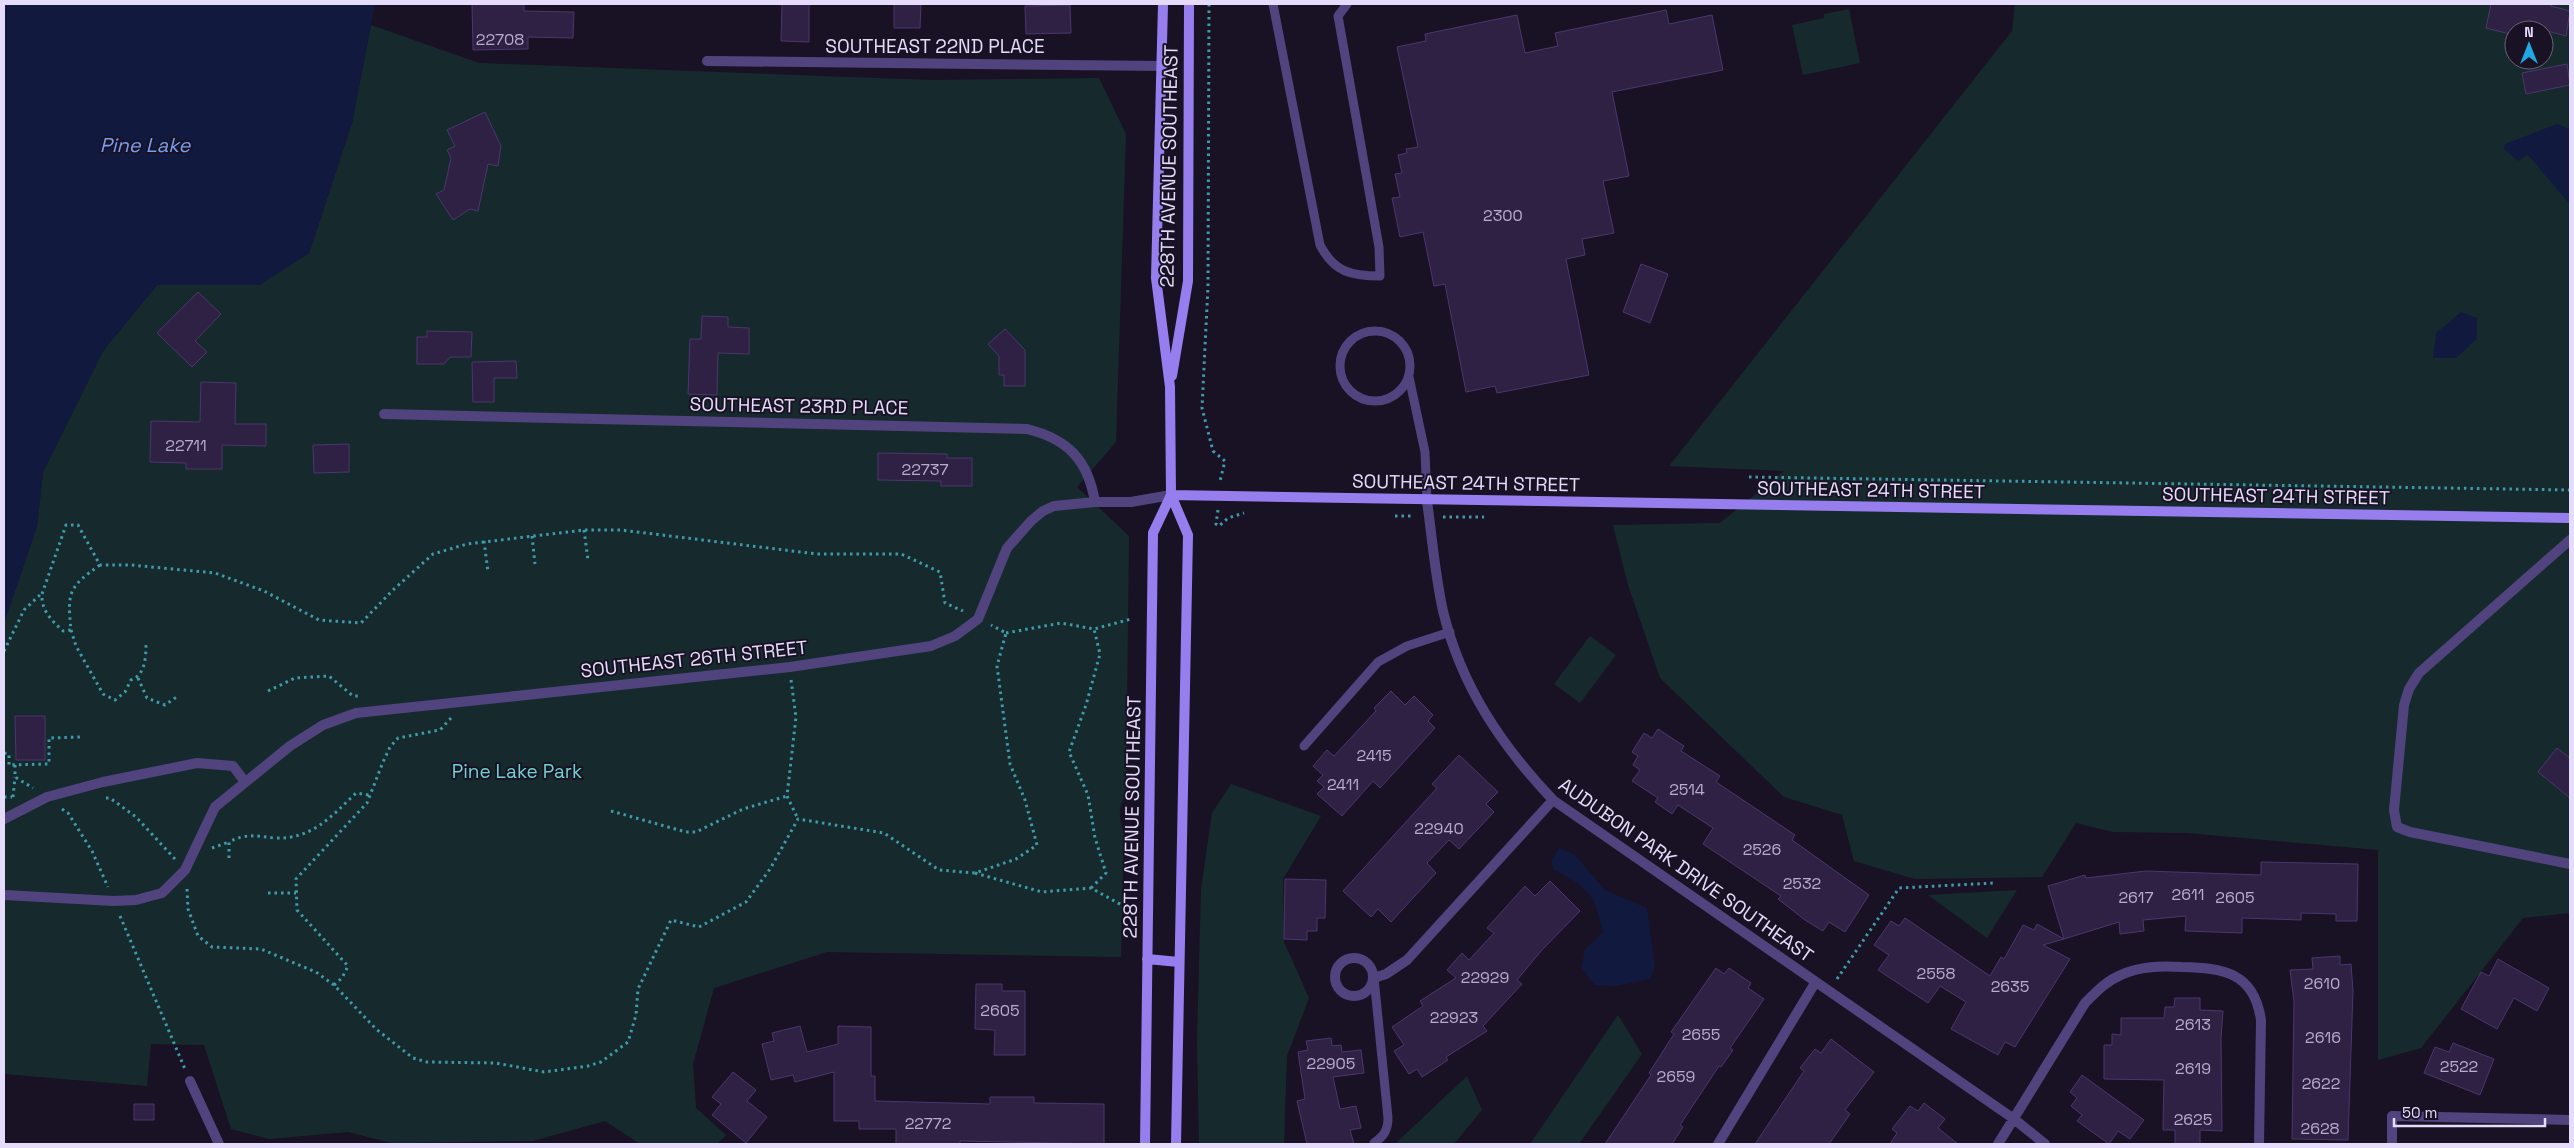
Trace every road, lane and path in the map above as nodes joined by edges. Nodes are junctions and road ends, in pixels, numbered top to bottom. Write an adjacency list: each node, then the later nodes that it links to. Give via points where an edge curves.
1 (1163, 4): 9 (main road, 228TH AVENUE SOUTHEAST)
2 (1189, 4): 11 (main road, 228TH AVENUE SOUTHEAST, via 1188,281)
3 (1209, 4): 13 (path, via 1208,286 1202,408 1207,437 1212,451 1224,461)
4 (1273, 4): 7 (lane, via 1320,245 1327,260 1343,271 1361,276 1380,276 1379,247)
5 (1336, 4): 7 (lane)
6 (1347, 4): 7 (lane)
7 (1338, 16)
8 (707, 62): 9 (street, SOUTHEAST 22ND PLACE)
9 (1163, 66): 11 (main road, 228TH AVENUE SOUTHEAST, via 1156,278)
10 (1409, 377): 10 (lane, via 1409,355 1400,341 1385,332 1368,332 1345,347 1340,370 1351,392 1361,398 1372,401 1395,396); 17 (lane, via 1425,452)
11 (1170, 387): 16 (main road, 228TH AVENUE SOUTHEAST)
12 (384, 414): 18 (street, SOUTHEAST 23RD PLACE, via 1027,429 1057,440 1072,452 1085,466)
13 (1222, 466)
14 (1749, 477): 15 (path)
15 (2570, 490)
16 (1171, 495): 17 (main road, SOUTHEAST 24TH STREET); 18 (street, via 1131,502); 71 (main road, 228TH AVENUE SOUTHEAST, via 1154,533); 72 (main road, 228TH AVENUE SOUTHEAST, via 1188,535)
17 (1427, 501): 19 (main road, SOUTHEAST 24TH STREET); 33 (street, AUDUBON PARK DRIVE SOUTHEAST, via 1443,611)
18 (1095, 502): 29 (street, SOUTHEAST 26TH STREET, via 1054,506 1031,521 1007,548)
19 (2570, 518)
20 (584, 530): 21 (path); 24 (path); 29 (path, via 621,530 817,554 901,554 940,572 945,603)
21 (532, 536): 23 (path); 25 (path)
22 (2570, 540): 61 (street, via 2432,660 2414,681 2404,706 2394,810 2397,827 2410,832)
23 (484, 541): 26 (path, via 433,554 361,623 319,620 264,591 215,573); 27 (path)
24 (588, 560)
25 (535, 564)
26 (100, 565): 28 (path, via 78,525 66,525); 32 (path, via 71,590 68,607)
27 (488, 572)
28 (42, 594): 32 (path, via 41,604 46,612 63,631); 36 (path, via 24,610)
29 (978, 618): 34 (path); 37 (street, SOUTHEAST 26TH STREET, via 955,636 931,646)
30 (1131, 618): 31 (path)
31 (1094, 629): 34 (path, via 1061,623); 65 (path, via 1100,654 1069,752 1088,795 1095,838 1106,873)
32 (71, 630): 38 (path, via 76,646 103,694 115,700 125,692 131,680)
33 (1450, 632): 44 (lane, via 1407,646 1378,662); 56 (street, AUDUBON PARK DRIVE SOUTHEAST, via 1476,699 1496,733)
34 (1006, 633): 63 (path, via 997,666 1010,764 1038,845 1016,860)
35 (146, 644): 38 (path)
36 (4, 652)
37 (790, 667): 48 (street, SOUTHEAST 26TH STREET, via 356,713 323,725 290,746); 50 (path, via 796,717)
38 (138, 678): 40 (path, via 147,698 165,705)
39 (268, 691): 41 (path, via 295,678 329,676 353,696)
40 (178, 696)
41 (367, 697)
42 (455, 715): 49 (path, via 440,730 398,738 382,762)
43 (81, 737): 46 (path, via 49,738 49,764)
44 (1304, 746)
45 (4, 754): 46 (path, via 9,754 9,765)
46 (14, 765): 47 (path)
47 (15, 777): 51 (path); 53 (path)
48 (245, 782): 53 (street, via 233,766 197,763); 62 (street, SOUTHEAST 26TH STREET, via 215,807)
49 (369, 795): 60 (path, via 356,793 308,834 275,838 243,835 236,838 229,842); 67 (path, via 367,803 356,816 296,879)
50 (787, 796): 57 (path, via 743,809 696,832); 58 (path)
51 (13, 797): 52 (path); 54 (path)
52 (21, 797)
53 (47, 797): 59 (street); 69 (path, via 68,813 92,851)
54 (4, 798)
55 (101, 798): 62 (path, via 110,798 136,817)
56 (1553, 800): 73 (street, via 1407,960); 74 (street, AUDUBON PARK DRIVE SOUTHEAST)
57 (611, 811)
58 (798, 818): 63 (path, via 884,833 939,870); 75 (path, via 770,869 746,902 699,927 671,920 638,989 636,1015 628,1042 601,1062 544,1072 496,1063 428,1062 413,1058 376,1029)
59 (4, 819)
60 (229, 858)
61 (2570, 864)
62 (185, 870): 69 (street, SOUTHEAST 26TH STREET, via 162,893 136,900); 75 (path, via 188,909 198,936 212,947 271,952 291,964 316,972)
63 (975, 873): 65 (path, via 1042,892)
64 (1994, 883): 76 (path, via 1899,888)
65 (1091, 888): 70 (path)
66 (268, 893): 67 (path)
67 (296, 893): 75 (path, via 297,910 348,966)
68 (4, 895): 69 (street, SOUTHEAST 26TH STREET)
69 (114, 901): 77 (path)
70 (1127, 908)
71 (1147, 959): 72 (main road); 82 (main road, 228TH AVENUE SOUTHEAST)
72 (1179, 962): 83 (main road, 228TH AVENUE SOUTHEAST)
73 (1374, 978): 80 (lane, via 1388,1128 1384,1136)
74 (1815, 983): 76 (street, AUDUBON PARK DRIVE SOUTHEAST); 84 (street)
75 (334, 985)
76 (1828, 992): 78 (street, AUDUBON PARK DRIVE SOUTHEAST)
77 (190, 1081): 81 (street)
78 (2014, 1119): 85 (street); 86 (street, AUDUBON PARK DRIVE SOUTHEAST); 87 (street, via 2086,1004 2101,987 2137,969 2164,966 2215,968 2240,980 2254,994 2258,1004 2261,1020)
79 (2570, 1120): 88 (street, via 2392,1116)
80 (1374, 1143)
81 (218, 1144)
82 (1145, 1144)
83 (1176, 1144)
84 (1718, 1144)
85 (1998, 1144)
86 (2045, 1144)
87 (2259, 1144)
88 (2392, 1144)

